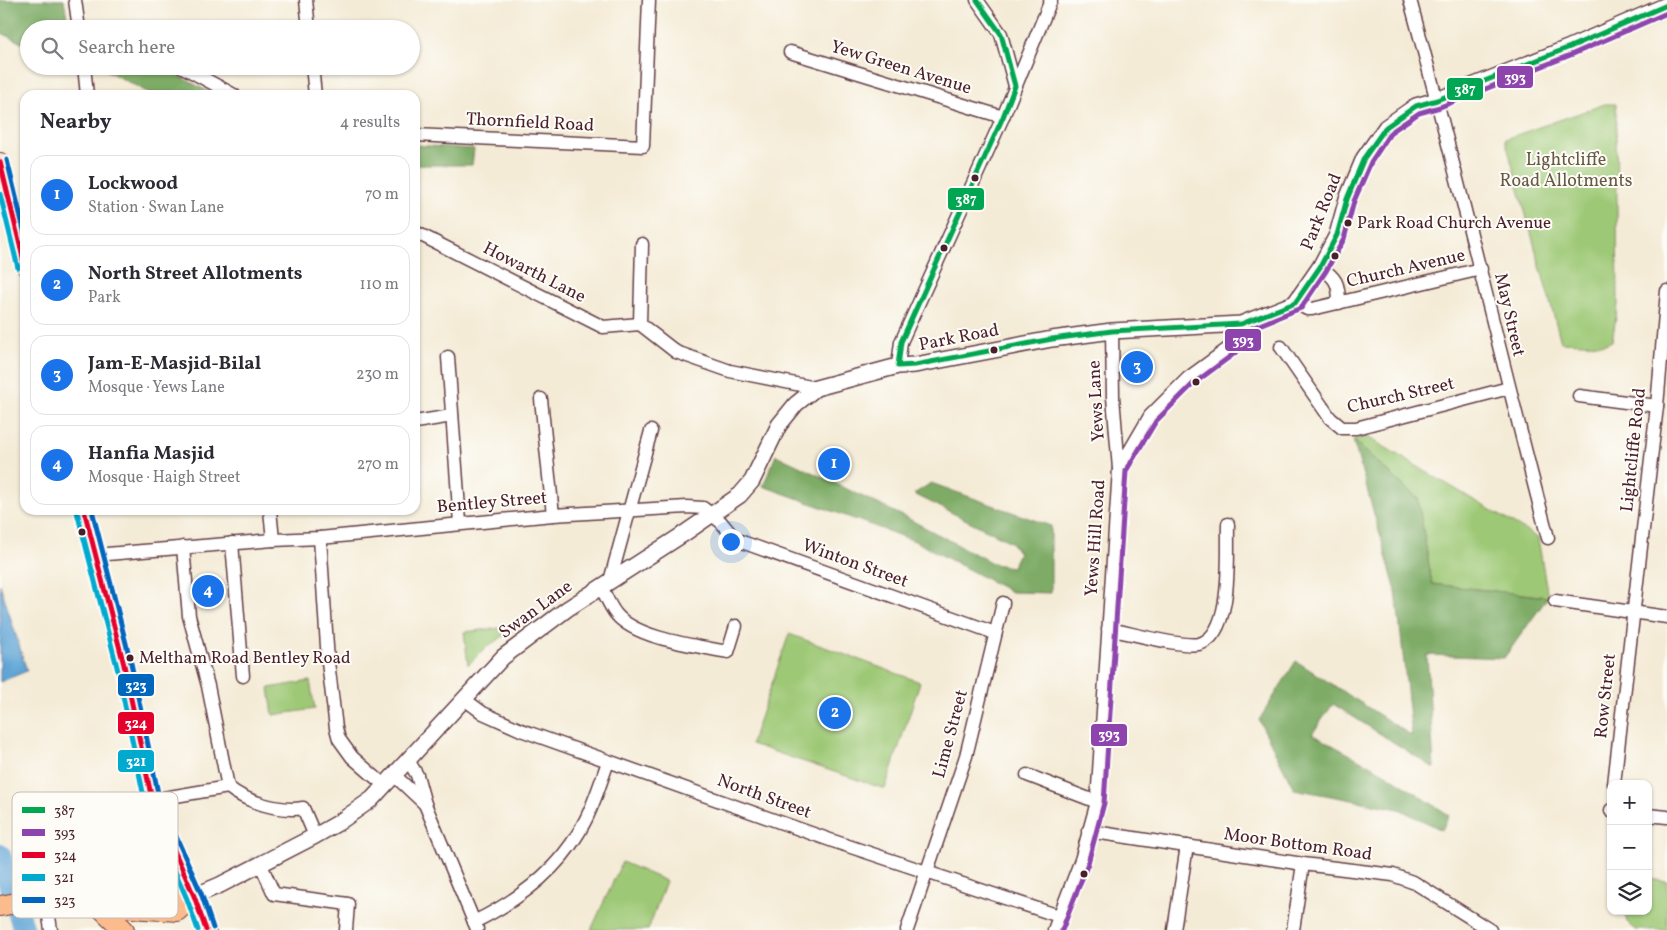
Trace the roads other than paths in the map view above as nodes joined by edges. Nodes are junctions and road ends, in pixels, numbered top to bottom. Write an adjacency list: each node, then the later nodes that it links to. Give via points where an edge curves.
1 (75, 0): 8 (street)
2 (306, 0): 9 (street)
3 (649, 0): 20 (street, Thornfield Road, via 644,146)
4 (977, 0): 14 (street, via 1001,34)
5 (1051, 0): 14 (street)
6 (1410, 0): 18 (street, May Street)
7 (1667, 5): 18 (street, Park Road)
8 (78, 20)
9 (308, 20)
10 (790, 52): 19 (street, Yew Green Avenue)
11 (85, 75): 15 (street)
12 (197, 75): 16 (street)
13 (313, 75): 17 (street)
14 (1015, 86): 19 (street)
15 (86, 90)
16 (225, 90)
17 (314, 90)
18 (1437, 100): 25 (street, Park Road, via 1416,106 1386,127 1364,158 1347,198 1337,235); 26 (street, May Street)
19 (1003, 117): 36 (street, via 901,342)
20 (420, 134)
21 (0, 162): 24 (main road)
22 (420, 235): 31 (street, Howarth Lane, via 603,327)
23 (642, 244): 31 (street)
24 (20, 245)
25 (1320, 267): 29 (street, Park Road); 30 (street, Church Avenue, via 1332,275 1339,288)
26 (1481, 269): 30 (street, Church Avenue); 38 (street, May Street)
27 (1667, 291): 28 (street, Lightcliffe Road)
28 (1667, 296): 41 (street, Lightcliffe Road)
29 (1295, 303): 30 (street, Church Avenue, via 1312,309); 32 (street, Park Road)
30 (1339, 303)
31 (640, 324): 37 (street, via 676,352 730,371)
32 (1241, 324): 33 (street, Park Road); 45 (street, Yews Hill Road, via 1233,345 1188,378 1150,416)
33 (1112, 331): 36 (street, Park Road); 45 (street, Yews Lane)
34 (1281, 347): 38 (street, Church Street, via 1330,418 1342,428 1356,428)
35 (448, 357): 42 (street)
36 (898, 366): 37 (street, Swan Lane)
37 (816, 388): 50 (street, Swan Lane, via 796,404 779,425 752,481 740,495)
38 (1509, 388): 54 (street, May Street)
39 (1579, 396): 41 (street)
40 (541, 399): 49 (street)
41 (1657, 406): 62 (street, Lightcliffe Road)
42 (452, 416): 43 (street); 51 (street)
43 (420, 421)
44 (651, 430): 46 (street)
45 (1118, 469): 65 (street, Yews Hill Road)
46 (630, 512): 49 (street, Bentley Street); 50 (street, Bentley Street, via 688,507 703,508); 59 (street)
47 (85, 515): 58 (main road)
48 (270, 515): 55 (street)
49 (553, 515): 51 (street, Bentley Street)
50 (710, 515): 59 (street, Swan Lane); 66 (street, Winton Street, via 721,522 735,539)
51 (460, 523): 53 (street, Bentley Street)
52 (1228, 524): 65 (street, via 1225,603 1218,628 1210,637 1199,644 1182,644)
53 (320, 538): 55 (street, Bentley Street); 72 (street, via 328,662 339,739 352,757)
54 (1548, 538)
55 (273, 540): 56 (street, Bentley Street)
56 (232, 543): 57 (street, Bentley Street); 67 (street)
57 (182, 547): 58 (street, Bentley Street); 74 (street, via 189,616 208,686)
58 (96, 554): 75 (main road, via 124,665)
59 (606, 584): 64 (street, via 617,615 637,630 728,652); 68 (street, Swan Lane, via 503,657)
60 (1555, 601): 62 (street)
61 (1003, 603): 66 (street, Lime Street)
62 (1633, 612): 63 (street); 73 (street, Row Street)
63 (1667, 617)
64 (736, 626)
65 (1108, 628): 77 (street, Yews Hill Road)
66 (996, 633): 87 (street, Lime Street, via 966,756)
67 (243, 676)
68 (464, 699): 69 (street, Swan Lane); 70 (street, North Street, via 501,722)
69 (408, 760): 72 (street, Swan Lane); 78 (street, via 417,775)
70 (608, 762): 87 (street, North Street); 92 (street, via 586,819 558,861 526,892)
71 (1027, 775): 77 (street)
72 (389, 780): 78 (street); 82 (street, Swan Lane, via 372,799)
73 (1614, 780)
74 (228, 787): 76 (street); 82 (street, via 238,795 275,807 303,808)
75 (150, 792)
76 (178, 796)
77 (1096, 802): 81 (street, Yews Hill Road)
78 (425, 804): 92 (street)
79 (1652, 814): 80 (street)
80 (1667, 816)
81 (1088, 831): 83 (street, Moor Bottom Road); 90 (street, Yews Hill Road, via 1081,860)
82 (315, 836): 86 (street, Swan Lane)
83 (1187, 846): 85 (street, Moor Bottom Road); 98 (street)
84 (178, 859): 89 (main road)
85 (1303, 864): 99 (street); 100 (street, Moor Bottom Road, via 1393,875 1415,883)
86 (260, 865): 89 (street, Swan Lane); 95 (street, via 274,894 348,904)
87 (927, 873): 90 (street, North Street); 96 (street, Lime Street)
88 (178, 890): 89 (main road)
89 (194, 896): 94 (main road)
90 (1059, 916): 97 (street, Yews Hill Road)
91 (111, 918): 93 (main road)
92 (476, 926)
93 (124, 930)
94 (206, 930)
95 (346, 930)
96 (907, 930)
97 (1054, 930)
98 (1174, 930)
99 (1292, 930)
100 (1490, 930)

